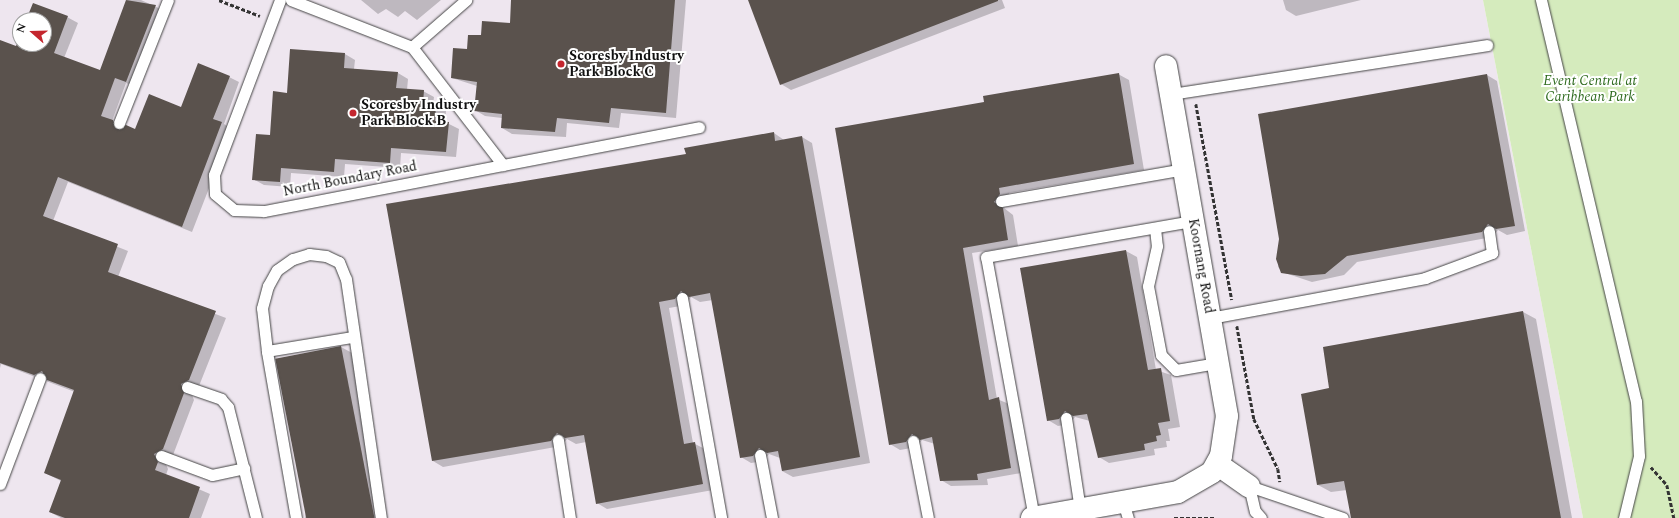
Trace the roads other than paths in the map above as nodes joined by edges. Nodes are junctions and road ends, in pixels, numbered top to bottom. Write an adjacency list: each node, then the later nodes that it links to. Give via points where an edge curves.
1 (168, 0): 10 (lane)
2 (280, 0): 12 (lane, North Boundary Road, via 214,175 215,194 226,207 259,212)
3 (290, 0): 7 (lane)
4 (466, 0): 7 (lane)
5 (1541, 0): 46 (lane, via 1636,401 1639,456)
6 (1487, 45): 9 (lane)
7 (412, 47): 12 (lane)
8 (1166, 66): 9 (street, Koornang Road)
9 (1171, 94): 13 (street, Koornang Road)
10 (119, 123)
11 (698, 127): 12 (lane, North Boundary Road)
12 (503, 165)
13 (1184, 169): 14 (lane); 15 (street, Koornang Road)
14 (1002, 201)
15 (1193, 221): 16 (lane); 19 (street, Koornang Road)
16 (1154, 228): 22 (lane, via 1157,246 1148,286 1161,355 1176,370); 43 (lane, via 986,257)
17 (1489, 230): 19 (lane, via 1492,253 1425,278)
18 (682, 298): 40 (lane)
19 (1210, 318): 22 (street, Koornang Road)
20 (352, 337): 21 (lane); 21 (lane, via 344,269 333,258 309,254 285,263 268,286 262,308); 38 (lane)
21 (267, 351): 37 (lane)
22 (1217, 363): 30 (street, Koornang Road, via 1227,416)
23 (40, 378): 32 (lane)
24 (187, 387): 31 (lane, via 225,402)
25 (1066, 418): 34 (lane)
26 (558, 440): 39 (lane)
27 (913, 441): 42 (lane)
28 (760, 454): 41 (lane)
29 (160, 456): 31 (lane, via 212,475)
30 (1217, 464): 33 (street); 35 (street, via 1198,483)
31 (244, 468): 36 (lane)
32 (0, 484)
33 (1249, 486): 44 (lane, via 1255,512); 45 (lane)
34 (1080, 510): 35 (street); 43 (street)
35 (1126, 510)
36 (256, 518)
37 (296, 518)
38 (381, 518)
39 (570, 518)
40 (721, 518)
41 (772, 518)
42 (928, 518)
43 (1033, 518)
44 (1261, 518)
45 (1343, 518)
46 (1624, 518)

